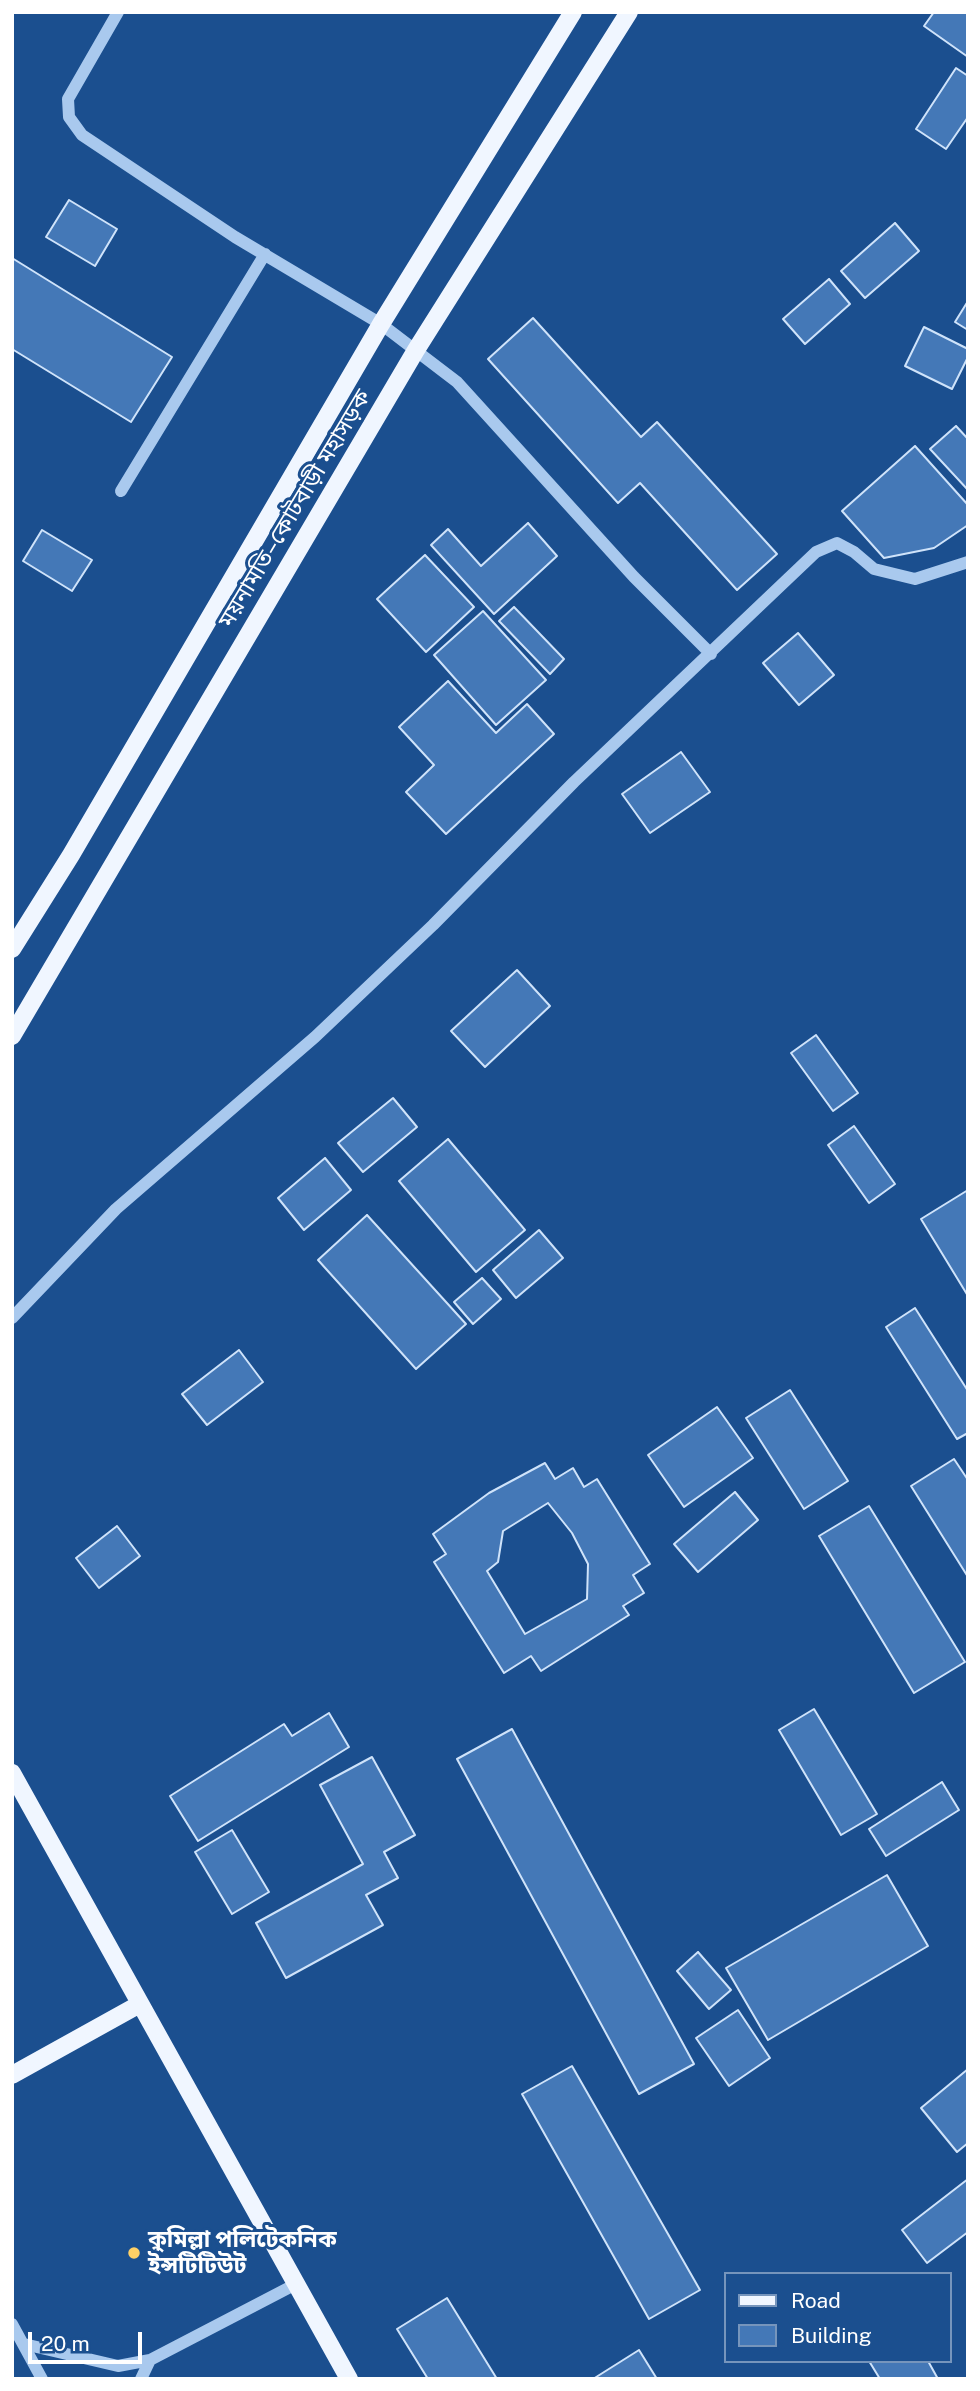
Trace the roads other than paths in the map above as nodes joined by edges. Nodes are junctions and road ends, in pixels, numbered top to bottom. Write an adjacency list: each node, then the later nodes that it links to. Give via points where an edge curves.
1 (118, 12): 4 (street, via 75,83 68,99 69,117 82,135)
2 (573, 12): 5 (main road, ময়নামতি–কোটবাড়ী মহাসড়ক)
3 (629, 12): 6 (main road, ময়নামতি–কোটবাড়ী মহাসড়ক)
4 (265, 254): 5 (street); 7 (street)
5 (381, 324): 6 (street); 10 (main road, ময়নামতি–কোটবাড়ী মহাসড়ক)
6 (416, 350): 9 (street, via 457,382 634,577); 11 (main road, ময়নামতি–কোটবাড়ী মহাসড়ক)
7 (121, 491)
8 (968, 562): 9 (street, via 915,579 874,569 837,543 816,552)
9 (711, 654): 12 (street, via 315,1037 116,1209)
10 (12, 949)
11 (12, 1036)
12 (12, 1318)
13 (12, 1773): 14 (main road)
14 (140, 2004): 15 (main road); 16 (main road)
15 (12, 2075)
16 (296, 2284): 19 (street); 22 (main road)
17 (12, 2324): 18 (street)
18 (24, 2344): 19 (street, via 118,2366); 20 (street)
19 (150, 2360): 21 (street)
20 (42, 2379)
21 (141, 2379)
22 (349, 2379)

